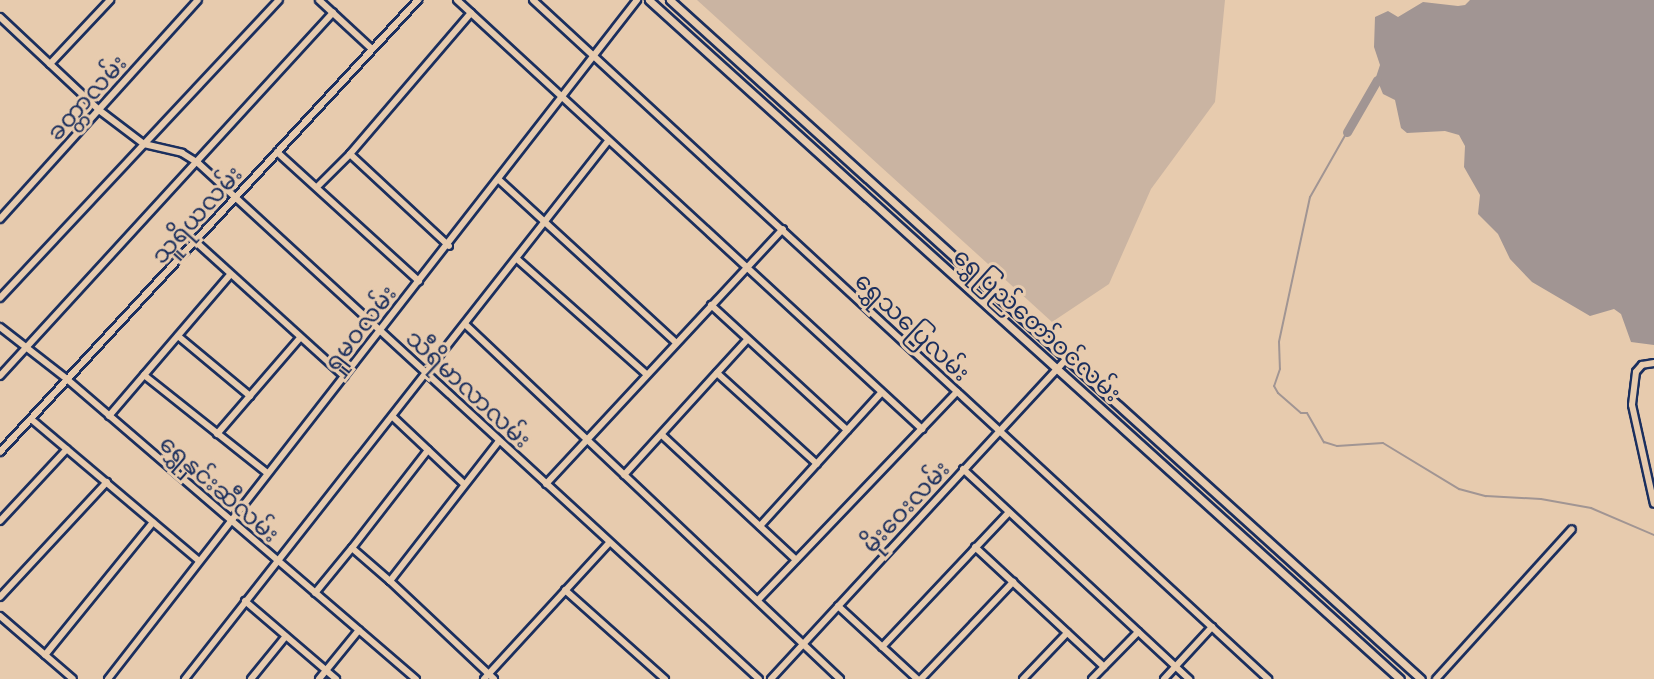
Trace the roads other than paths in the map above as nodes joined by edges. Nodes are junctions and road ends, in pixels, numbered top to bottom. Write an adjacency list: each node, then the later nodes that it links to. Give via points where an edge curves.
1 (110, 0): 16 (street)
2 (198, 0): 19 (street, ခတ္တာလမ်း)
3 (279, 0): 22 (street)
4 (319, 0): 11 (street)
5 (418, 0): 14 (street, သူရိယလမ်း)
6 (457, 0): 12 (street)
7 (533, 0): 15 (street, ရွှေသပြေလမ်း)
8 (637, 0): 15 (street, ရှုမဝလမ်း)
9 (649, 0): 20 (main road, ရွှေပြည်တော်ဝင်လမ်း)
10 (670, 0): 18 (main road, ရွှေပြည်တော်ဝင်လမ်း)
11 (333, 13): 14 (street); 25 (street)
12 (471, 13): 17 (street); 24 (street)
13 (0, 17): 16 (street, သီရိမာလာလမ်း)
14 (372, 49): 23 (street, သူရိယလမ်း)
15 (594, 56): 17 (street, ရှုမဝလမ်း); 33 (street, ရွှေသပြေလမ်း)
16 (50, 64): 19 (street, သီရိမာလာလမ်း)
17 (562, 99): 21 (street); 26 (street, ရှုမဝလမ်း)
18 (792, 109): 20 (street); 29 (main road, ရွှေပြည်တော်ဝင်လမ်း)
19 (99, 110): 22 (street, သီရိမာလာလမ်း); 30 (street, ခတ္တာလမ်း)
20 (782, 120): 32 (main road, ရွှေပြည်တော်ဝင်လမ်း)
21 (608, 141): 31 (street); 37 (street)
22 (144, 144): 25 (street, သီရိမာလာလမ်း, via 182,153); 40 (street)
23 (277, 152): 27 (street); 28 (street, သူရိယလမ်း)
24 (350, 154): 27 (street); 35 (street)
25 (198, 163): 28 (street, သီရိမာလာလမ်း); 49 (street)
26 (498, 179): 31 (street); 35 (street, ရှုမဝလမ်း)
27 (317, 187): 39 (street)
28 (235, 199): 34 (street, သူရိယလမ်း); 44 (street, သီရိမာလာလမ်း)
29 (903, 209): 32 (street); 50 (main road, ရွှေပြည်တော်ဝင်လမ်း)
30 (0, 219)
31 (547, 220): 36 (street); 48 (street)
32 (893, 220): 52 (main road, ရွှေပြည်တော်ဝင်လမ်း)
33 (783, 229): 37 (street); 60 (street, ရွှေသပြေလမ်း)
34 (196, 242): 38 (street); 59 (street, သူရိယလမ်း)
35 (449, 246): 39 (street, ရှုမဝလမ်း)
36 (517, 259): 42 (street); 55 (street)
37 (745, 269): 41 (street); 61 (street)
38 (230, 275): 45 (street); 46 (street)
39 (419, 281): 44 (street, ရှုမဝလမ်း)
40 (0, 298)
41 (711, 305): 47 (street); 48 (street)
42 (466, 325): 54 (street); 71 (street)
43 (0, 327): 49 (street, ရွှေနှင်းဆီလမ်း)
44 (381, 331): 54 (street, သီရိမာလာလမ်း); 58 (street, ရှုမဝလမ်း)
45 (178, 336): 56 (street); 62 (street)
46 (300, 338): 58 (street); 62 (street)
47 (747, 340): 53 (street); 67 (street)
48 (675, 342): 55 (street)
49 (27, 348): 57 (street); 59 (street, ရွှေနှင်းဆီလမ်း)
50 (1067, 358): 52 (street, မိုးဝေးလမ်း); 135 (main road, ရွှေပြည်တော်ဝင်လမ်း)
51 (1654, 363): 83 (street, via 1636,372 1632,405)
52 (1057, 368): 68 (street, မိုးဝေးလမ်း); 134 (main road, ရွှေပြည်တော်ဝင်လမ်း)
53 (717, 373): 70 (street); 76 (street)
54 (428, 374): 64 (street); 72 (street, သီရိမာလာလမ်း)
55 (646, 374): 71 (street)
56 (144, 375): 63 (street); 69 (street)
57 (0, 376)
58 (344, 376): 78 (street, ရှုမဝလမ်း)
59 (68, 380): 63 (street, ရွှေနှင်းဆီလမ်း); 65 (street, သူရိယလမ်း)
60 (957, 392): 66 (street); 68 (street, ရွှေသပြေလမ်း)
61 (881, 393): 66 (street); 67 (street)
62 (250, 396): 69 (street)
63 (109, 416): 85 (street, ရွှေနှင်းဆီလမ်း)
64 (393, 417): 74 (street); 95 (street)
65 (31, 419): 73 (street); 75 (street, သူရိယလမ်း)
66 (922, 429): 94 (street)
67 (847, 430): 76 (street)
68 (998, 432): 77 (street, မိုးဝေးလမ်း); 105 (street, ရွှေသပြေလမ်း)
69 (217, 434): 78 (street)
70 (662, 435): 79 (street); 88 (street)
71 (586, 439): 79 (street); 82 (street)
72 (499, 441): 81 (street); 82 (street, သီရိမာလာလမ်း)
73 (67, 449): 80 (street); 86 (street)
74 (428, 450): 81 (street); 92 (street)
75 (0, 452)
76 (817, 464): 88 (street)
77 (963, 469): 84 (street); 103 (street, မိုးဝေးလမ်း)
78 (266, 472): 85 (street, ရှုမဝလမ်း)
79 (624, 475): 101 (street)
80 (107, 482): 87 (street); 100 (street)
81 (464, 484): 96 (street)
82 (546, 484): 90 (street, သီရိမာလာလမ်း)
83 (1654, 504)
84 (1009, 512): 91 (street); 107 (street)
85 (229, 520): 93 (street, ရှုမဝလမ်း); 95 (street, ရွှေနှင်းဆီလမ်း)
86 (0, 521)
87 (153, 522): 93 (street); 112 (street)
88 (760, 526): 94 (street)
89 (1572, 529): 136 (street)
90 (609, 543): 98 (street); 125 (street, သီရိမာလာလမ်း)
91 (975, 547): 97 (street); 111 (street)
92 (352, 548): 96 (street); 99 (street)
93 (198, 560): 118 (street, ရှုမဝလမ်း)
94 (796, 560): 101 (street)
95 (277, 561): 99 (street, ရွှေနှင်းဆီလမ်း); 102 (street)
96 (390, 581): 116 (street)
97 (1013, 582): 108 (street); 128 (street)
98 (565, 590): 116 (street); 124 (street)
99 (315, 593): 106 (street, ရွှေနှင်းဆီလမ်း)
100 (0, 597)
101 (758, 600): 110 (street)
102 (245, 601): 109 (street); 119 (street)
103 (838, 606): 110 (street, မိုးဝေးလမ်း); 111 (street)
104 (0, 616): 112 (street)
105 (1212, 627): 114 (street); 133 (street, ရွှေသပြေလမ်း)
106 (359, 630): 115 (street); 123 (street, ရွှေနှင်းဆီလမ်း)
107 (1138, 632): 113 (street); 114 (street)
108 (1067, 633): 113 (street); 129 (street)
109 (286, 636): 115 (street); 120 (street)
110 (802, 644): 126 (street, မိုးဝေးလမ်း); 127 (street)
111 (882, 647): 128 (street)
112 (45, 655): 117 (street)
113 (1104, 667): 130 (street)
114 (1175, 667): 131 (street); 132 (street)
115 (326, 670): 121 (street); 122 (street)
116 (489, 677)
117 (73, 679)
118 (108, 679)
119 (185, 679)
120 (251, 679)
121 (319, 679)
122 (336, 679)
123 (416, 679)
124 (665, 679)
125 (759, 679)
126 (771, 679)
127 (840, 679)
128 (919, 679)
129 (1023, 679)
130 (1092, 679)
131 (1164, 679)
132 (1189, 679)
133 (1268, 679)
134 (1400, 679)
135 (1421, 679)
136 (1436, 679)

